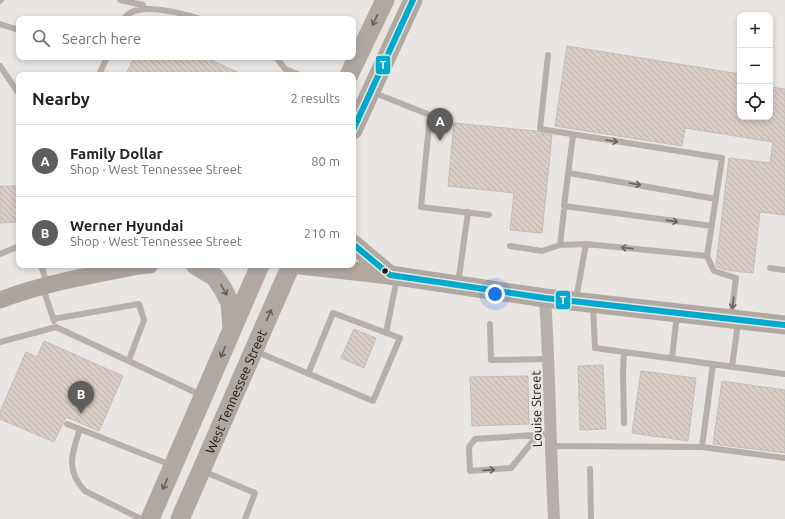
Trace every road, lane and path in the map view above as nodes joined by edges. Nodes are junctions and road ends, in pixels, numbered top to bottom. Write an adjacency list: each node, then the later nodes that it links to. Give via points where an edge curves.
1 (120, 0): 4 (lane)
2 (385, 0): 15 (main road, one-way to 15)
3 (413, 0): 17 (main road)
4 (145, 5): 5 (lane, via 126,13); 6 (lane)
5 (125, 16)
6 (191, 16)
7 (0, 24): 8 (lane)
8 (16, 29)
9 (548, 55): 19 (lane, via 540,129)
10 (106, 60): 13 (lane)
11 (278, 60): 14 (lane, via 285,69)
12 (0, 66): 16 (lane)
13 (100, 72)
14 (292, 72)
15 (350, 72)
16 (16, 90)
17 (371, 91): 18 (main road); 23 (lane, via 430,115 421,207)
18 (356, 124)
19 (573, 135): 20 (lane); 21 (lane, one-way to 21, via 722,158)
20 (569, 173): 21 (lane, one-way to 21); 22 (lane)
21 (716, 198): 25 (lane)
22 (564, 208): 25 (lane, one-way to 25); 27 (lane)
23 (468, 212): 24 (lane); 43 (lane)
24 (489, 215)
25 (712, 226): 32 (lane)
26 (586, 244): 27 (lane); 32 (lane, one-way to 26); 46 (lane)
27 (560, 245): 29 (lane, via 542,251)
28 (356, 246): 41 (main road)
29 (510, 246)
30 (16, 247): 31 (lane)
31 (0, 254)
32 (708, 256): 49 (lane, one-way to 49, via 714,271 736,278)
33 (42, 268): 42 (lane)
34 (121, 268): 42 (main road)
35 (200, 268): 53 (main road, one-way to 53, via 215,277 223,289 230,303)
36 (259, 268): 53 (main road, West Tennessee Street)
37 (289, 268): 56 (main road, West Tennessee Street, one-way to 37)
38 (326, 268): 41 (main road)
39 (770, 268): 40 (lane)
40 (785, 270)
41 (394, 276): 43 (main road); 54 (lane)
42 (45, 286): 45 (main road); 48 (lane)
43 (458, 286): 44 (main road)
44 (545, 298): 46 (main road); 59 (street, Louise Street)
45 (0, 300)
46 (585, 302): 47 (main road); 57 (lane, via 595,348)
47 (677, 313): 49 (main road); 58 (lane)
48 (53, 318): 52 (lane); 60 (lane, via 139,304 144,320)
49 (735, 319): 51 (main road); 62 (lane)
50 (490, 324): 59 (lane, via 491,360)
51 (785, 325)
52 (56, 327): 55 (lane); 60 (lane)
53 (232, 331): 65 (main road, West Tennessee Street, one-way to 65)
54 (386, 333): 63 (lane, via 333,313); 63 (lane, via 400,338 373,401)
55 (0, 342)
56 (253, 351): 63 (lane); 74 (main road, West Tennessee Street)
57 (624, 352): 58 (lane); 66 (lane)
58 (672, 358): 61 (lane)
59 (549, 359): 69 (street, Louise Street)
60 (128, 360): 65 (lane)
61 (713, 364): 62 (lane); 70 (lane)
62 (732, 366): 64 (lane)
63 (308, 374)
64 (785, 374)
65 (204, 396): 72 (main road, West Tennessee Street)
66 (624, 422)
67 (67, 424): 68 (lane)
68 (80, 429): 72 (lane); 75 (lane, via 71,460 72,470 79,485 85,491)
69 (546, 438): 69 (lane, one-way to 69, via 475,439 469,447 470,471 512,468); 70 (lane); 79 (street, Louise Street)
70 (702, 447): 71 (lane)
71 (785, 458)
72 (173, 466): 76 (main road, West Tennessee Street, one-way to 76)
73 (590, 469): 80 (lane)
74 (201, 470): 77 (main road, West Tennessee Street); 78 (lane, via 255,493)
75 (140, 519)
76 (150, 519)
77 (180, 519)
78 (245, 519)
79 (554, 519)
80 (591, 519)

